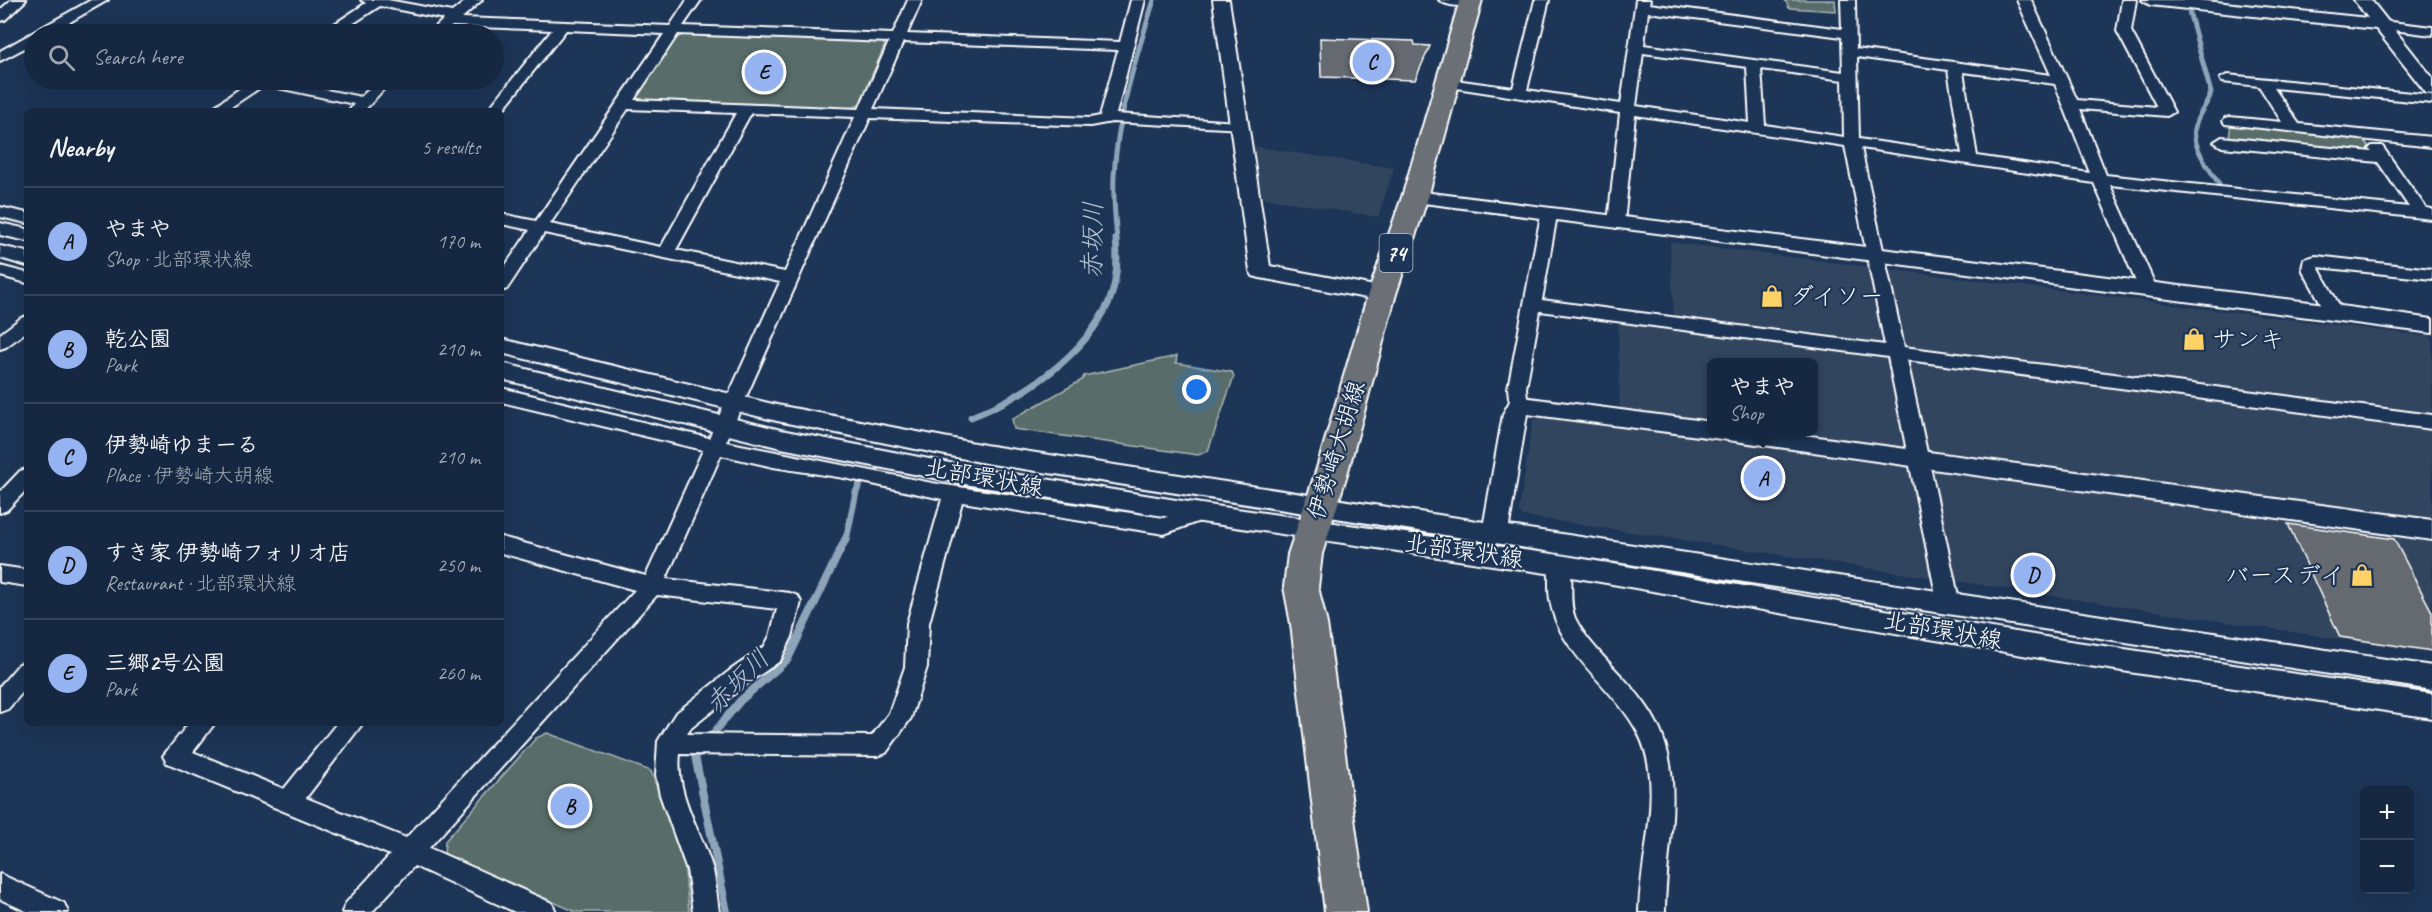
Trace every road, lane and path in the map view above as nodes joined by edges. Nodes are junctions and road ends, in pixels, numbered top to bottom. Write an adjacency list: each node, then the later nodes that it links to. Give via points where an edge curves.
1 (19, 0): 18 (street)
2 (101, 0): 20 (street)
3 (475, 0): 19 (street)
4 (694, 0): 25 (street)
5 (915, 0): 28 (street)
6 (1138, 0): 30 (street)
7 (1221, 0): 57 (street)
8 (1462, 0): 40 (main road, 伊勢崎大胡線 / 74)
9 (1542, 0): 45 (street)
10 (1848, 0): 27 (street)
11 (2024, 0): 38 (street)
12 (2128, 0): 48 (street, via 2124,31 2167,112)
13 (2150, 0): 17 (street)
14 (2362, 0): 23 (street)
15 (375, 1): 19 (street); 21 (street)
16 (1643, 3): 27 (street); 31 (street)
17 (2215, 5): 23 (street)
18 (0, 17)
19 (452, 20): 22 (street); 24 (street)
20 (58, 24)
21 (343, 24)
22 (447, 24)
23 (2383, 25): 26 (street); 41 (street)
24 (562, 26): 25 (street); 51 (street)
25 (674, 30): 28 (street); 47 (street)
26 (2432, 32)
27 (1849, 34): 32 (street)
28 (900, 38): 30 (street); 54 (street)
29 (24, 44): 33 (street)
30 (1124, 46): 55 (street)
31 (1637, 48): 34 (street); 53 (street)
32 (1850, 52): 35 (street); 36 (street)
33 (0, 57)
34 (1754, 64): 36 (street); 58 (street)
35 (1954, 67): 38 (street); 64 (street)
36 (1850, 77): 61 (street)
37 (2228, 79): 39 (street)
38 (2061, 81): 48 (street)
39 (2264, 82): 46 (street); 59 (street)
40 (1448, 83): 45 (street); 67 (main road, 伊勢崎大胡線 / 74)
41 (2432, 89)
42 (246, 90): 50 (street)
43 (299, 90): 49 (street)
44 (376, 90): 49 (street)
45 (1519, 92): 53 (street)
46 (2432, 99)
47 (626, 104): 52 (street); 73 (street)
48 (2071, 104): 66 (street)
49 (361, 106)
50 (219, 108)
51 (496, 108)
52 (746, 108): 54 (street); 76 (street)
53 (1628, 108): 58 (street); 72 (street)
54 (866, 114): 55 (street, via 1090,122); 82 (street)
55 (1107, 118): 57 (street)
56 (2230, 121): 59 (street)
57 (1238, 126): 85 (street, via 1260,270)
58 (1758, 127): 61 (street)
59 (2294, 128): 60 (street)
60 (2367, 135): 63 (street); 65 (street)
61 (1852, 142): 64 (street); 77 (street)
62 (2222, 142): 65 (street)
63 (2432, 142)
64 (1970, 158): 66 (street)
65 (2383, 158): 68 (street)
66 (2100, 179): 68 (street); 84 (street)
67 (1415, 198): 69 (street); 85 (main road, 伊勢崎大胡線 / 74)
68 (2427, 214)
69 (1549, 215): 72 (street); 86 (street)
70 (7, 218): 74 (street)
71 (504, 220): 73 (street)
72 (1616, 223): 77 (street)
73 (542, 228): 76 (street); 83 (street)
74 (24, 232)
75 (0, 252): 78 (street)
76 (666, 254): 82 (street)
77 (1876, 256): 84 (street); 92 (street)
78 (24, 258)
79 (0, 271): 81 (street)
80 (2432, 274): 87 (street, via 2310,263)
81 (24, 277)
82 (791, 278): 97 (street)
83 (504, 281)
84 (2148, 289): 87 (street)
85 (1382, 294): 105 (main road, 伊勢崎大胡線 / 74)
86 (1534, 305): 92 (street); 95 (street, via 1517,388)
87 (2334, 312): 89 (street)
88 (24, 324): 90 (street)
89 (2432, 326)
90 (0, 344)
91 (504, 347): 97 (street, 北部環状線)
92 (1896, 352): 96 (street); 100 (street)
93 (504, 372): 97 (street, 北部環状線)
94 (504, 395): 97 (street)
95 (1522, 405): 98 (street); 107 (street, via 1515,414)
96 (2432, 422)
97 (725, 425): 102 (street, via 773,460); 104 (street, 北部環状線, via 928,468); 105 (street, 北部環状線, via 847,429); 112 (street)
98 (1707, 429)
99 (1750, 436): 100 (street)
100 (1920, 460): 106 (street); 113 (street)
101 (24, 479): 103 (street)
102 (954, 493): 104 (street, via 1164,526); 120 (street, via 918,623 916,667 898,718 878,746 689,745)
103 (0, 506)
104 (1201, 513): 105 (street, 北部環状線)
105 (1316, 517): 107 (street, 北部環状線); 109 (street, 北部環状線); 124 (main road, 伊勢崎大胡線 / 74, via 1305,554 1301,587)
106 (2432, 530)
107 (1495, 532): 113 (street, 北部環状線)
108 (504, 546): 112 (street)
109 (1560, 565): 117 (street, 北部環状線, via 2063,651); 129 (street, via 1560,602 1565,620 1638,713 1656,747 1662,798)
110 (0, 574): 111 (street)
111 (24, 578)
112 (652, 586): 120 (street, via 790,602 772,654 690,714); 122 (street)
113 (1949, 605): 115 (street, 北部環状線)
114 (24, 674): 116 (street)
115 (2432, 678)
116 (0, 702)
117 (2432, 706)
118 (200, 726): 121 (street, via 175,756)
119 (349, 726): 121 (street)
120 (670, 741): 128 (street, via 666,757 671,789 700,873)
121 (288, 803): 122 (street)
122 (411, 852): 126 (street); 127 (street)
123 (0, 886): 125 (street)
124 (1351, 911)
125 (55, 912)
126 (356, 912)
127 (543, 912)
128 (706, 912)
129 (1652, 912)

